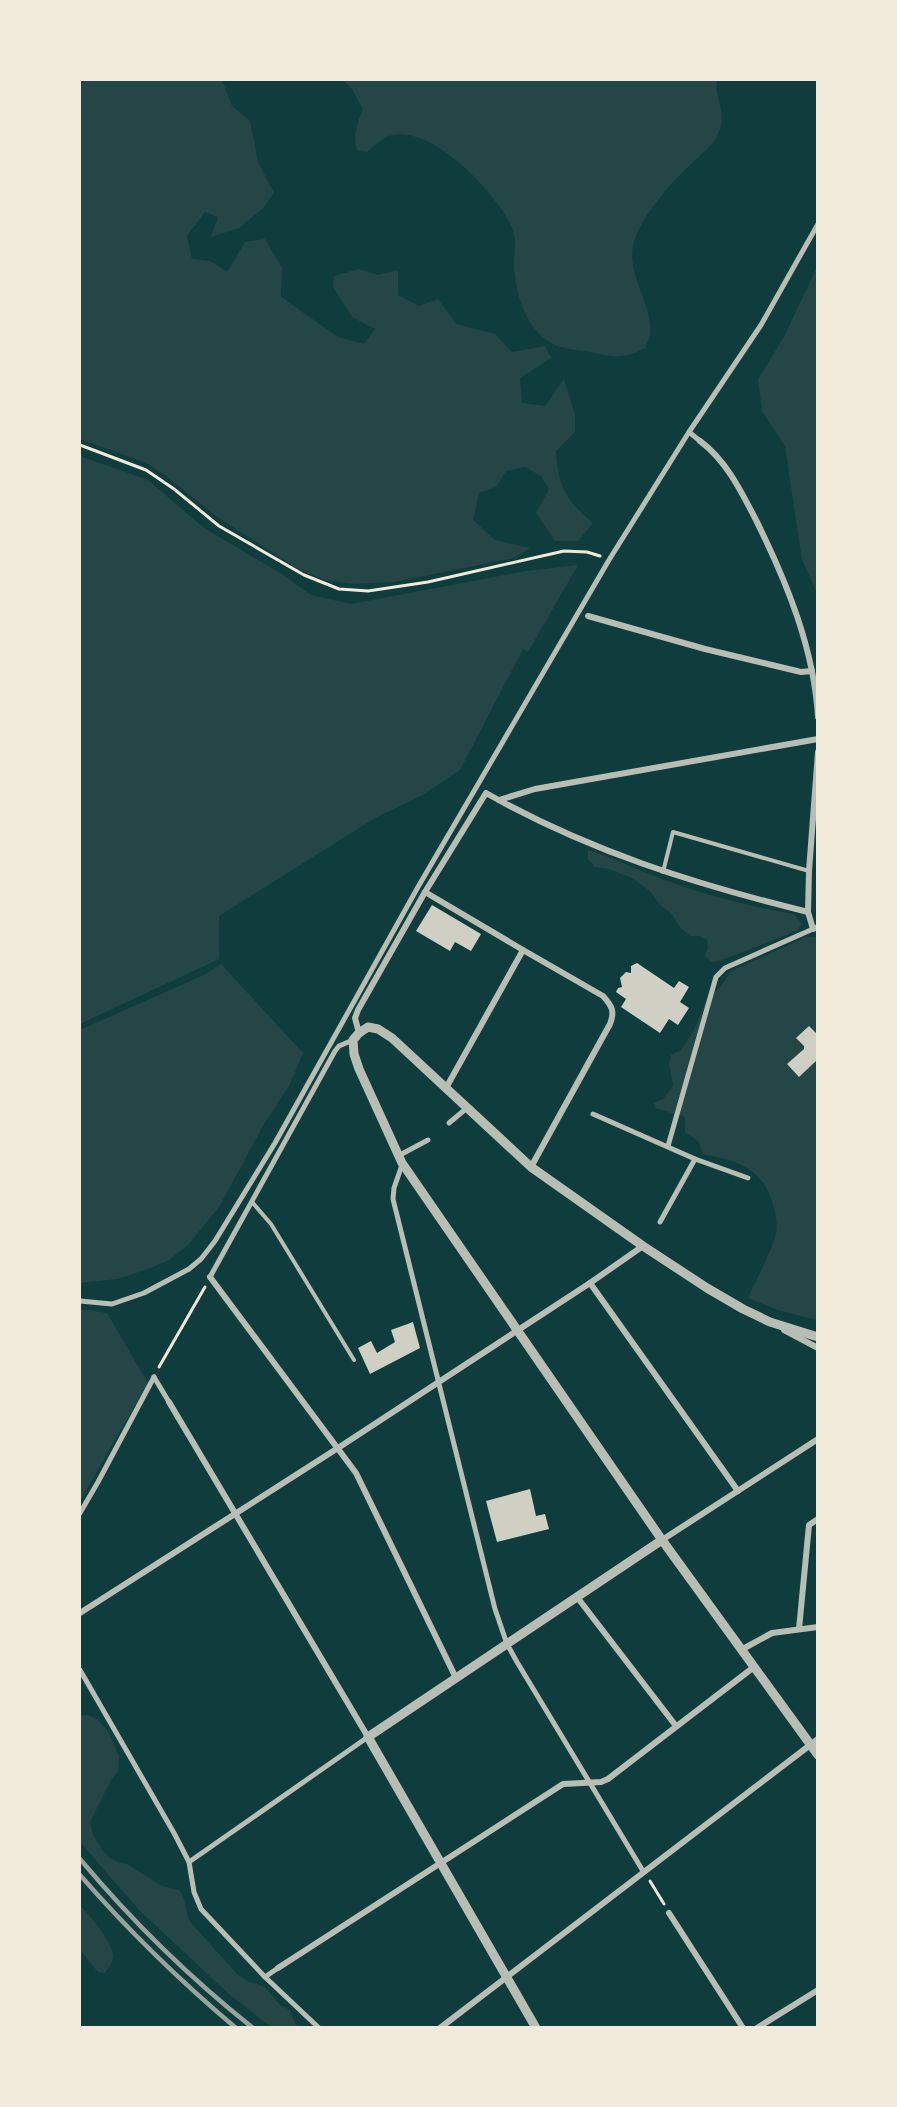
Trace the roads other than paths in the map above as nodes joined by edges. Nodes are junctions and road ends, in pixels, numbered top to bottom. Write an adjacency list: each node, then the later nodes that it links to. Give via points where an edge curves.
1 (818, 224): 2 (street, via 761,325)
2 (689, 432): 3 (street); 4 (street)
3 (700, 441): 6 (street, via 725,465 770,548 797,615)
4 (579, 611): 5 (street); 10 (street)
5 (588, 616): 6 (street, via 705,649 801,672)
6 (812, 670): 7 (street)
7 (818, 717)
8 (818, 739): 12 (street, via 535,789)
9 (818, 753): 13 (street)
10 (478, 788): 11 (street); 15 (street)
11 (486, 793): 12 (street); 16 (street)
12 (499, 800): 14 (street, via 597,847)
13 (809, 871): 14 (lane, via 674,832); 17 (street)
14 (663, 872): 17 (street)
15 (418, 887): 16 (street); 36 (street, via 275,1143 201,1259 172,1280 144,1293 112,1304)
16 (425, 892): 19 (street); 20 (street, via 358,1010)
17 (808, 912): 18 (street)
18 (815, 928): 26 (street, via 725,968 716,977)
19 (523, 951): 21 (street); 29 (street, via 603,996 614,1014)
20 (356, 1036): 21 (street, via 368,1027 378,1029); 28 (street, via 354,1054 359,1069); 31 (street, via 334,1052)
21 (446, 1088): 22 (street)
22 (467, 1108): 24 (street); 29 (street)
23 (593, 1114): 26 (street)
24 (449, 1123)
25 (428, 1140): 28 (street)
26 (668, 1146): 27 (street)
27 (695, 1159): 30 (street); 32 (street)
28 (400, 1160): 38 (street); 42 (street, via 393,1199)
29 (531, 1167): 33 (street)
30 (748, 1178)
31 (252, 1202): 34 (street); 41 (lane, via 271,1224)
32 (660, 1222)
33 (643, 1246): 35 (street); 37 (street, via 707,1288)
34 (210, 1277): 45 (street)
35 (590, 1283): 38 (street); 46 (street)
36 (80, 1301)
37 (770, 1322): 39 (street); 40 (street)
38 (518, 1330): 42 (street); 50 (street)
39 (818, 1337)
40 (818, 1348)
41 (354, 1360)
42 (438, 1383): 45 (street); 55 (street)
43 (169, 1402): 47 (street, via 154,1377); 48 (street)
44 (818, 1439): 46 (street)
45 (338, 1448): 48 (street); 59 (street, via 356,1473)
46 (738, 1491): 50 (street)
47 (80, 1513)
48 (235, 1514): 52 (street); 61 (street)
49 (818, 1519): 54 (street, via 809,1525)
50 (662, 1540): 51 (street); 56 (street)
51 (577, 1597): 55 (street); 60 (street)
52 (80, 1613)
53 (818, 1627): 54 (street)
54 (800, 1629): 56 (street, via 772,1633)
55 (507, 1644): 59 (street); 64 (street)
56 (741, 1650): 57 (street)
57 (754, 1667): 60 (street); 62 (street)
58 (80, 1670): 65 (street)
59 (456, 1678): 61 (street)
60 (676, 1726): 64 (street, via 601,1782)
61 (368, 1737): 65 (street); 66 (street)
62 (814, 1742): 63 (street); 67 (street)
63 (818, 1755)
64 (590, 1782): 66 (street, via 563,1784); 67 (street)
65 (189, 1862): 71 (street, via 201,1909)
66 (442, 1864): 69 (street); 70 (street)
67 (643, 1872): 70 (street)
68 (669, 1913): 76 (street)
69 (278, 1968): 71 (street)
70 (506, 1975): 74 (street); 75 (street)
71 (264, 1977): 73 (street)
72 (818, 1990): 77 (street)
73 (319, 2028)
74 (440, 2028)
75 (536, 2028)
76 (743, 2028)
77 (757, 2028)

